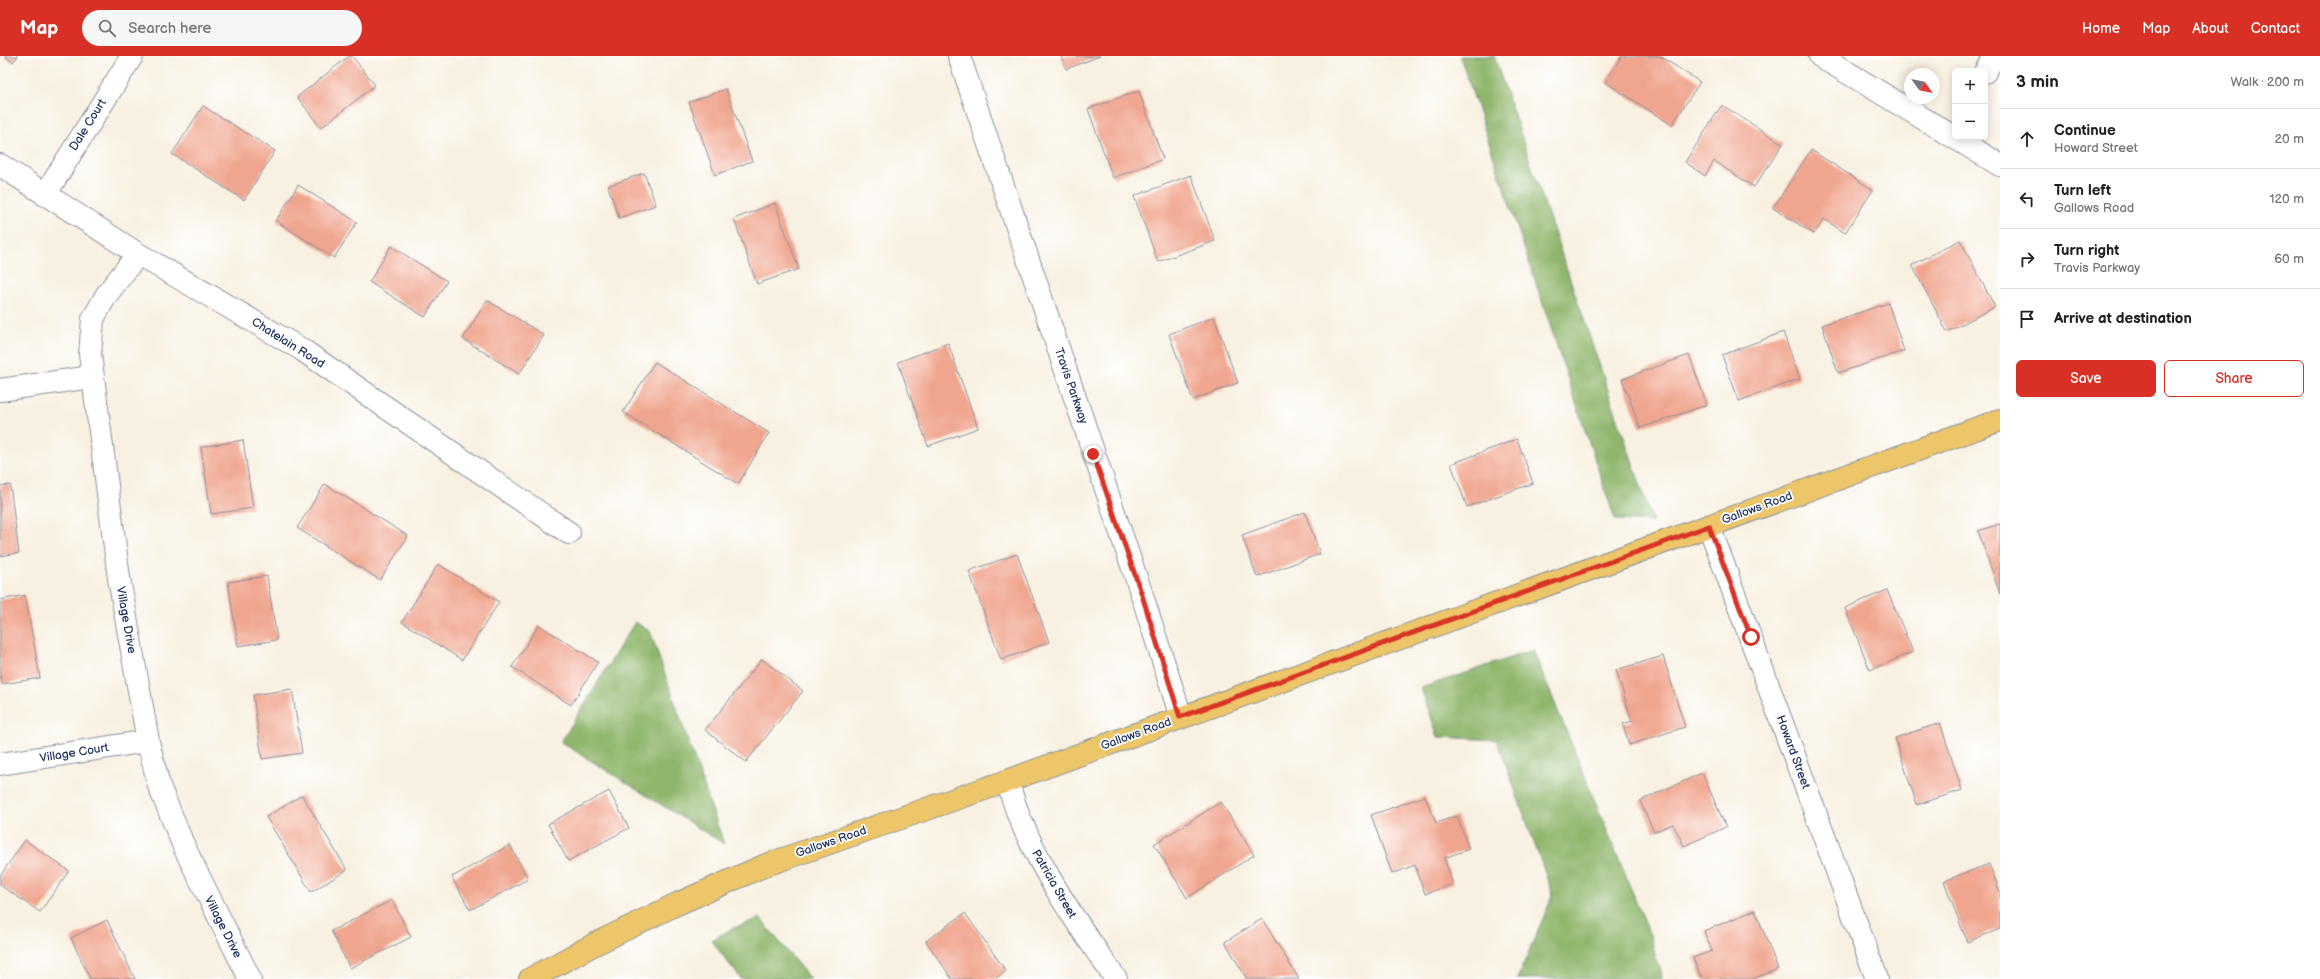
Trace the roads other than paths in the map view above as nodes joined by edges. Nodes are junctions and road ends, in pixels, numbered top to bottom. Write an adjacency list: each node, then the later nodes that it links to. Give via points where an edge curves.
1 (132, 56): 9 (street, Dale Court)
2 (959, 56): 16 (street, Travis Parkway, via 1142,595)
3 (1820, 56): 6 (street)
4 (1995, 56): 5 (street)
5 (1988, 68)
6 (1951, 126): 8 (street)
7 (0, 165): 9 (street, Chatelain Road)
8 (2000, 165)
9 (45, 195): 10 (street, Chatelain Road)
10 (138, 254): 11 (street, Village Drive, via 107,294 93,318 90,354); 15 (street, Chatelain Road, via 301,349)
11 (92, 377): 12 (street); 17 (street, Village Drive, via 119,578)
12 (0, 390)
13 (2000, 420): 14 (main road, Gallows Road)
14 (1709, 526): 16 (main road, Gallows Road); 23 (street, Howard Street)
15 (569, 533)
16 (1180, 717): 19 (main road, Gallows Road)
17 (148, 741): 18 (street, Village Court); 20 (street, Village Drive, via 159,786 185,849)
18 (0, 764)
19 (1007, 781): 21 (main road, Gallows Road, via 766,865 677,904); 22 (street, Patricia Street, via 1020,820 1035,852 1080,928)
20 (250, 979)
21 (530, 979)
22 (1116, 979)
23 (1877, 979)

